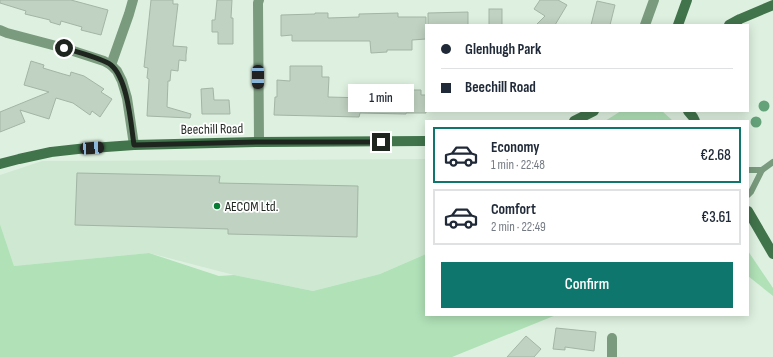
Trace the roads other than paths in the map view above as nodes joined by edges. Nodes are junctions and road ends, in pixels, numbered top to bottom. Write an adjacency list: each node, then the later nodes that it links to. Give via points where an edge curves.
1 (133, 0): 10 (street)
2 (259, 0): 13 (street)
3 (654, 0): 6 (street)
4 (687, 0): 7 (street)
5 (773, 5): 8 (street)
6 (645, 24)
7 (678, 24)
8 (731, 24)
9 (0, 30): 10 (street, via 64,48)
10 (111, 65): 15 (street, via 117,71 127,98)
11 (592, 112): 12 (street)
12 (576, 120)
13 (259, 142): 14 (street, Beechill Road); 15 (street, Beechill Road)
14 (425, 142)
15 (134, 145): 17 (street, Beechill Road, via 51,152)
16 (773, 162): 19 (lane)
17 (0, 164)
18 (749, 170): 19 (lane)
19 (762, 170): 20 (lane)
20 (749, 194)
21 (749, 213): 22 (street)
22 (773, 254)
23 (612, 338): 24 (street)
24 (612, 357)

